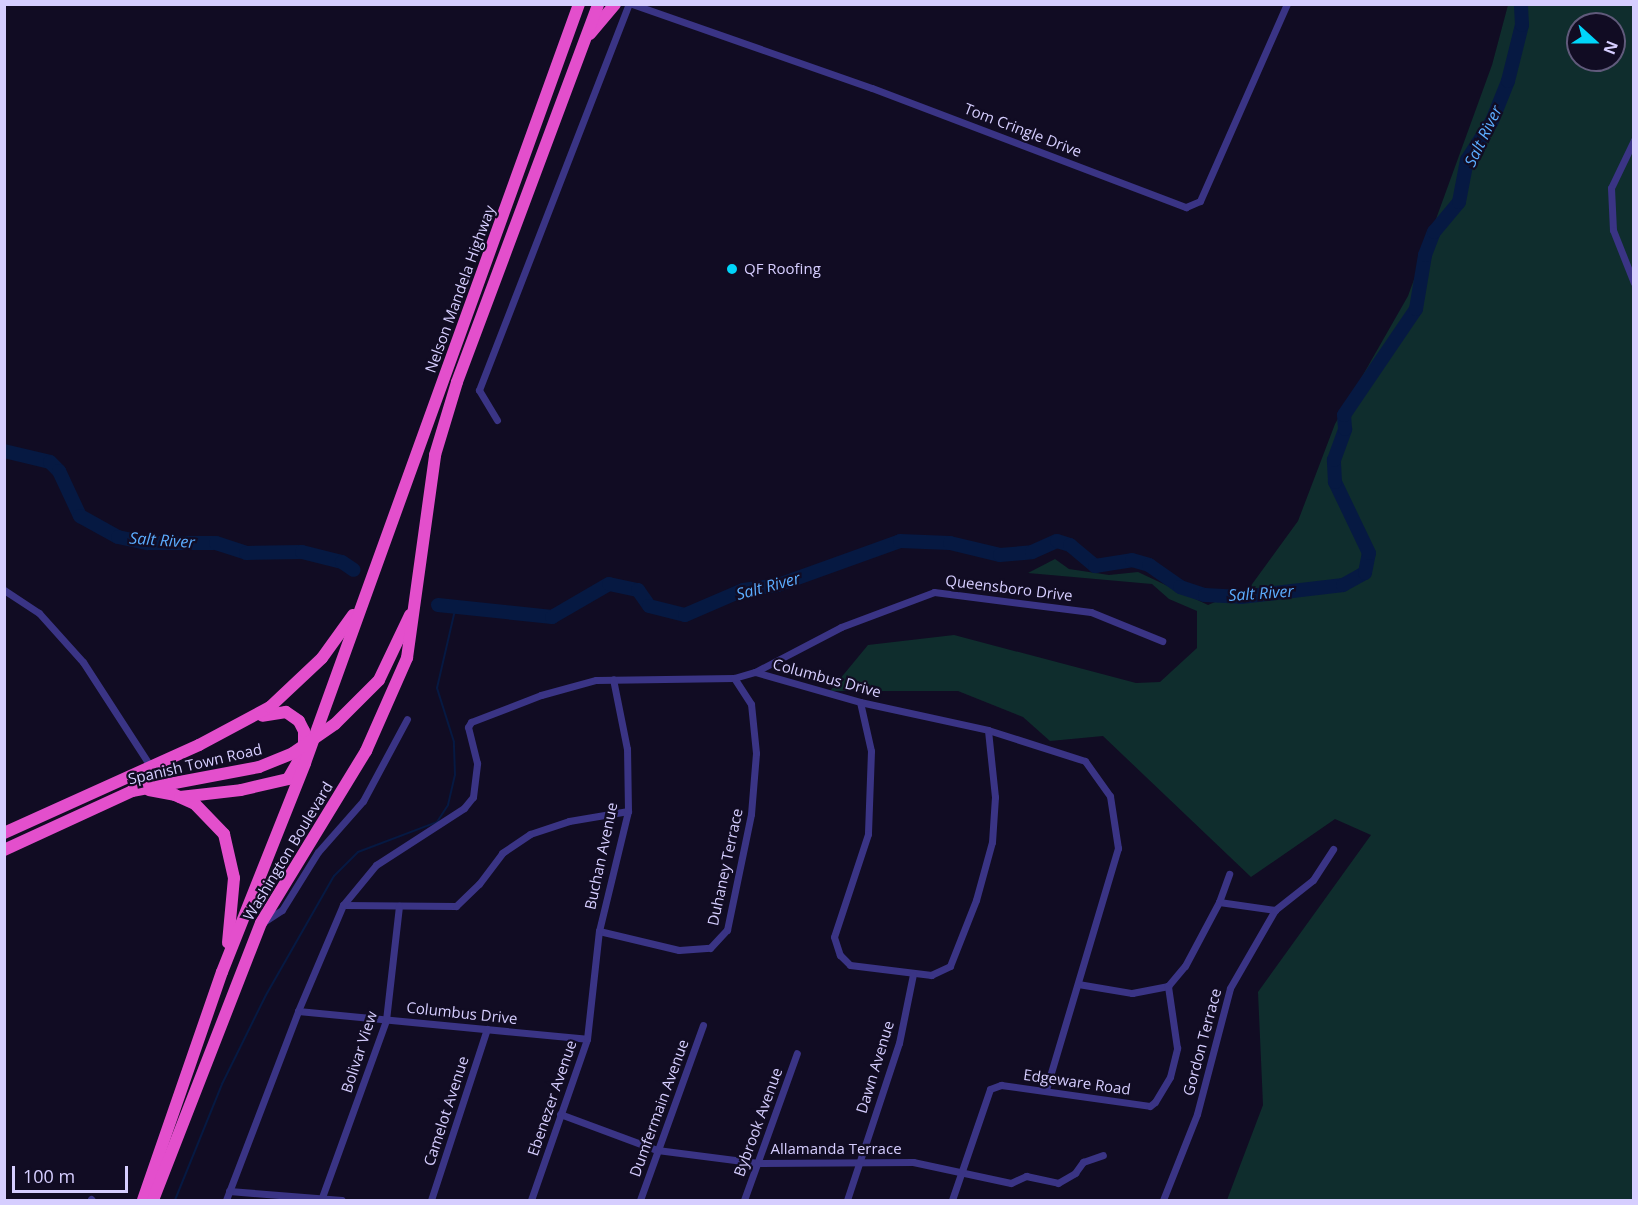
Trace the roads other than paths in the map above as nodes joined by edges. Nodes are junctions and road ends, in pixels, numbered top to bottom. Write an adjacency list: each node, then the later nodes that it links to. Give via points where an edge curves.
1 (579, 4): 10 (highway, Nelson Mandela Highway)
2 (598, 4): 6 (highway, Nelson Mandela Highway)
3 (615, 4): 6 (highway)
4 (630, 4): 5 (street, Tom Cringle Drive, via 872,88 1186,207 1200,201); 9 (street, via 480,390)
5 (1287, 4)
6 (584, 41): 11 (highway, Nelson Mandela Highway, via 441,434 425,509)
7 (1634, 140): 8 (street, via 1611,188 1613,230)
8 (1634, 283)
9 (496, 420)
10 (370, 584): 19 (highway, Spanish Town Road, via 349,623 302,679 270,706); 35 (highway, Washington Boulevard, via 305,763)
11 (417, 585): 22 (highway, Spanish Town Road, bridge, via 409,619 379,680 335,724 293,753 259,767); 33 (highway, Washington Boulevard, via 411,645 391,701 366,751)
12 (4, 590): 21 (street, via 39,613 83,662)
13 (1162, 641): 14 (street, Queensboro Drive, via 1091,612 934,592 841,627)
14 (755, 672): 15 (street, Columbus Drive); 17 (street, Columbus Drive)
15 (734, 678): 16 (street, Columbus Drive); 34 (street, Duhaney Terrace, via 751,704 756,753 751,814 728,930 710,948 679,950)
16 (613, 679): 24 (street, Buchan Avenue, via 627,749); 30 (street, Columbus Drive, via 541,695 471,722 468,727 477,763 473,797 464,808 376,865)
17 (860, 702): 20 (street, Columbus Drive); 36 (street, via 871,751 868,834 834,937 835,946 850,965)
18 (407, 719): 33 (street, via 363,801 318,852 282,910)
19 (235, 725): 21 (highway, Spanish Town Road); 23 (highway, via 273,712 292,714 304,731 304,751 298,767 288,778 269,785)
20 (988, 730): 36 (street, via 992,842 976,900 950,966 931,975); 37 (street, Columbus Drive, via 1085,761 1110,796 1118,848)
21 (149, 764): 25 (highway, Spanish Town Road)
22 (145, 790): 23 (highway); 27 (highway, Spanish Town Road, via 132,791)
23 (180, 797): 35 (highway, via 213,819 229,850 234,878)
24 (627, 811): 31 (street, via 569,821 530,834 502,853 456,906); 34 (street, Buchan Avenue)
25 (4, 833)
26 (1333, 849): 32 (street, Gordon Terrace, via 1313,880)
27 (4, 850)
28 (1229, 874): 29 (street)
29 (1219, 902): 32 (street); 38 (street, via 1185,966)
30 (343, 905): 31 (street); 39 (street, Columbus Drive)
31 (399, 906): 40 (street, Bolivar View)
32 (1275, 910): 64 (street, Gordon Terrace, via 1230,988 1197,1114)
33 (261, 923): 55 (highway, Washington Boulevard)
34 (599, 931): 43 (street, Ebenezer Avenue)
35 (222, 972): 54 (highway, Washington Boulevard)
36 (913, 974): 49 (street, Dawn Avenue, via 899,1043)
37 (1078, 984): 38 (street, via 1132,993); 45 (street, Columbus Drive)
38 (1168, 986): 45 (street, Edgeware Road, via 1177,1048 1170,1077 1155,1102 1150,1106)
39 (298, 1011): 40 (street, Columbus Drive); 52 (street, Columbus Drive)
40 (386, 1020): 42 (street, Columbus Drive); 53 (street, Bolivar View)
41 (703, 1025): 47 (street, Dumfermain Avenue)
42 (487, 1029): 43 (street, Columbus Drive); 58 (street, Camelot Avenue)
43 (587, 1039): 46 (street, Ebenezer Avenue)
44 (797, 1053): 50 (street, Bybrook Avenue)
45 (1046, 1089): 51 (street, Edgeware Road, via 1001,1085 990,1089)
46 (560, 1114): 47 (street, Allamanda Terrace); 59 (street, Ebenezer Avenue)
47 (657, 1150): 50 (street, Allamanda Terrace); 60 (street, Dumfermain Avenue)
48 (1103, 1155): 51 (street, Allamanda Terrace, via 1083,1162 1075,1173 1058,1183 1026,1176 1011,1183)
49 (860, 1162): 50 (street, Allamanda Terrace); 51 (street, Allamanda Terrace, via 913,1162); 62 (street, Dawn Avenue)
50 (758, 1163): 61 (street, Bybrook Avenue)
51 (963, 1170): 63 (street, Edgeware Road)
52 (230, 1191): 53 (street); 56 (street, Columbus Drive)
53 (322, 1199): 57 (street)
54 (143, 1200)
55 (153, 1200)
56 (226, 1200)
57 (342, 1200)
58 (431, 1200)
59 (531, 1200)
60 (640, 1200)
61 (744, 1200)
62 (847, 1200)
63 (952, 1200)
64 (1163, 1200)

